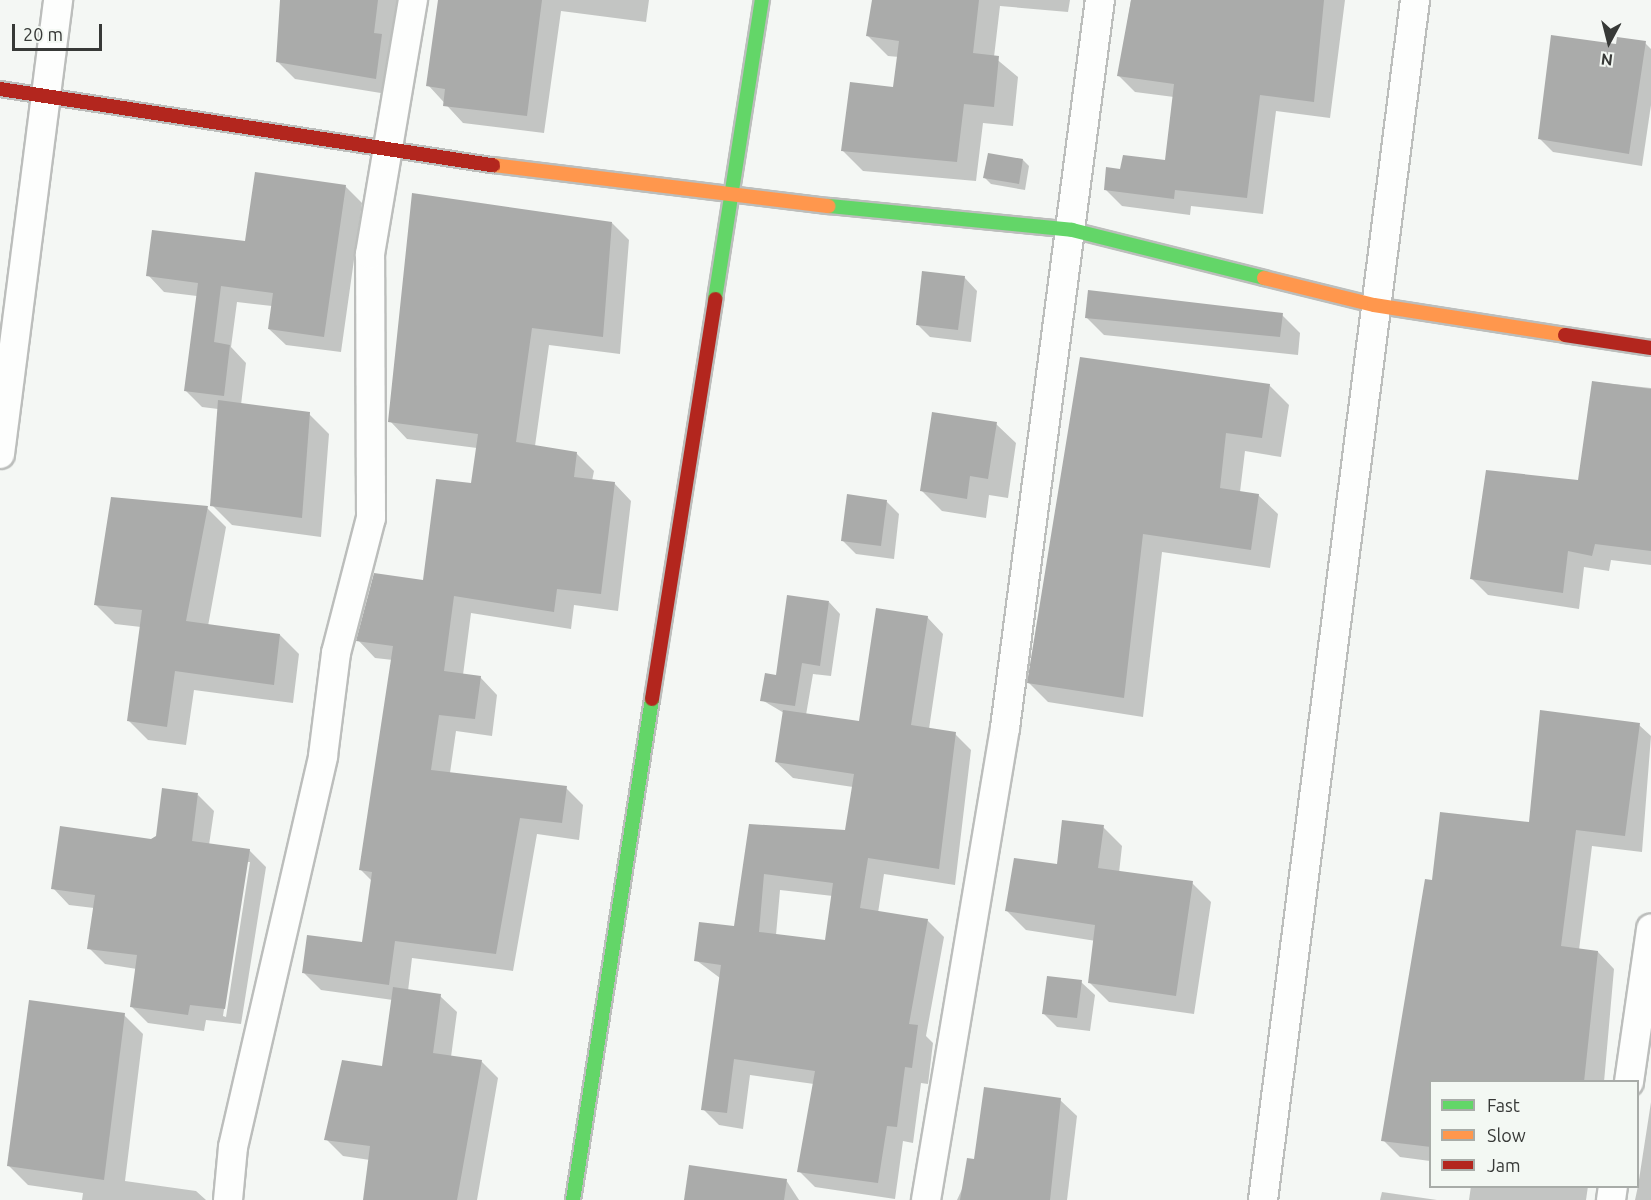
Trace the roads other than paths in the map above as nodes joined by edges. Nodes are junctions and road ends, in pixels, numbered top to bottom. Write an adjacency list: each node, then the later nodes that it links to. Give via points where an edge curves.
1 (58, 0): 7 (street)
2 (412, 0): 8 (street)
3 (762, 0): 9 (street)
4 (1100, 0): 10 (street)
5 (1415, 0): 11 (street)
6 (0, 90): 7 (street)
7 (46, 94): 8 (street); 13 (street)
8 (388, 151): 9 (street); 16 (street, via 370,254 371,518 336,653 323,756 233,1147)
9 (734, 197): 10 (street); 17 (street)
10 (1072, 230): 11 (street); 18 (street, via 1005,728)
11 (1374, 306): 12 (street); 19 (street)
12 (1651, 348)
13 (0, 454)
14 (1651, 929): 15 (street)
15 (1629, 1080)
16 (228, 1200)
17 (573, 1200)
18 (926, 1200)
19 (1263, 1200)

